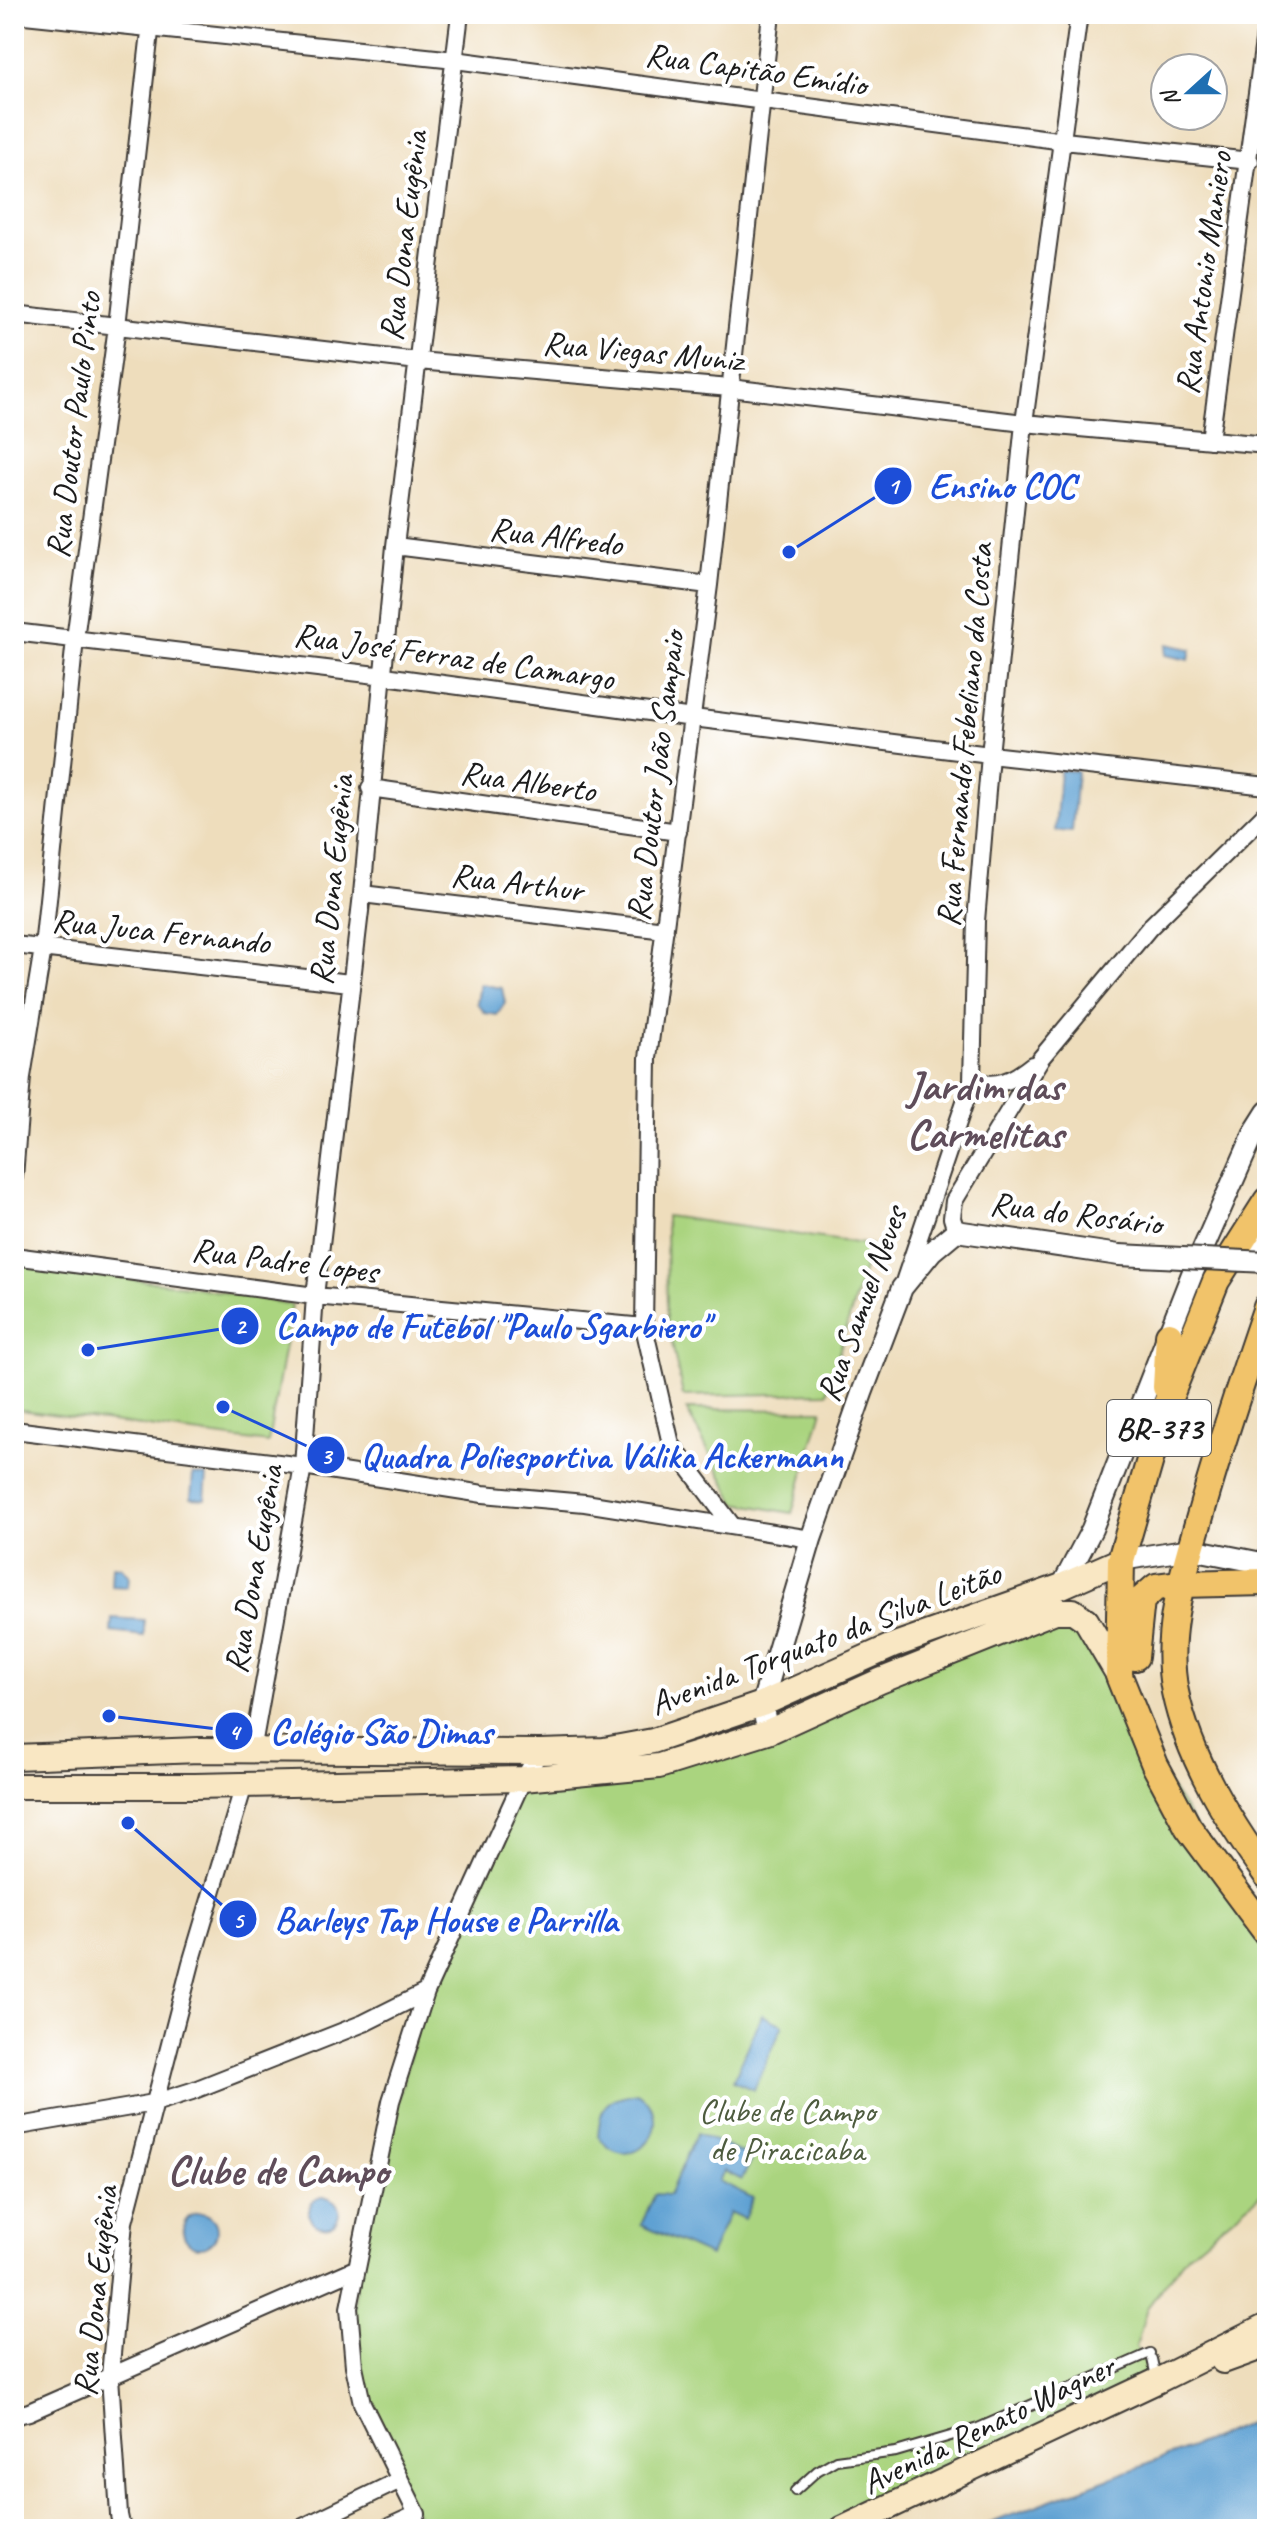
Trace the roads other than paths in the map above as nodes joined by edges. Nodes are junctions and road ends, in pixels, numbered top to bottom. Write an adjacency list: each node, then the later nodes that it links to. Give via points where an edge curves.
1 (15, 14): 6 (street, Rua Capitão Emídio)
2 (460, 14): 7 (street, Rua Dona Eugênia)
3 (771, 14): 8 (street, Rua Doutor João Sampaio)
4 (1079, 14): 9 (street, Rua Fernando Febeliano da Costa)
5 (1267, 19): 10 (street, Rua Antonio Maniero)
6 (151, 21): 7 (street, Rua Capitão Emídio); 12 (street, Rua Doutor Paulo Pinto)
7 (455, 60): 8 (street, Rua Capitão Emídio); 13 (street, Rua Dona Eugênia)
8 (761, 99): 9 (street, Rua Capitão Emídio); 14 (street, Rua Doutor João Sampaio)
9 (1064, 141): 10 (street, Rua Capitão Emídio); 15 (street, Rua Fernando Febeliano da Costa)
10 (1250, 161): 16 (street, Rua Antonio Maniero)
11 (14, 314): 12 (street, Rua Viegas Muniz)
12 (117, 326): 13 (street, Rua Viegas Muniz); 21 (street, Rua Doutor Paulo Pinto)
13 (418, 361): 14 (street, Rua Viegas Muniz); 18 (street, Rua Dona Eugênia)
14 (730, 388): 15 (street, Rua Viegas Muniz); 19 (street, Rua Doutor João Sampaio)
15 (1024, 423): 16 (street, Rua Viegas Muniz); 24 (street, Rua Fernando Febeliano da Costa)
16 (1210, 440): 17 (street, Rua Viegas Muniz)
17 (1267, 445)
18 (395, 546): 19 (street, Rua Alfredo); 22 (street, Rua Dona Eugênia)
19 (709, 585): 23 (street, Rua Doutor João Sampaio)
20 (14, 632): 21 (street, Rua José Ferraz de Camargo)
21 (75, 639): 22 (street, Rua José Ferraz de Camargo); 32 (street, Rua Doutor Paulo Pinto)
22 (385, 676): 23 (street, Rua José Ferraz de Camargo); 26 (street, Rua Dona Eugênia)
23 (693, 718): 24 (street, Rua José Ferraz de Camargo); 28 (street, Rua Doutor João Sampaio)
24 (990, 755): 25 (street, Rua José Ferraz de Camargo); 36 (street, Rua Fernando Febeliano da Costa, via 976,921)
25 (1267, 786)
26 (370, 788): 28 (street, Rua Alberto); 29 (street, Rua Dona Eugênia)
27 (1267, 812): 34 (street, Rua Samuel Neves, via 1150,927)
28 (678, 832): 30 (street, Rua Doutor João Sampaio)
29 (362, 894): 30 (street, Rua Arthur); 33 (street, Rua Dona Eugênia)
30 (665, 930): 48 (street, Rua Doutor João Sampaio, via 648,1058)
31 (14, 945): 32 (street, Rua Juca Fernando)
32 (43, 948): 33 (street, Rua Juca Fernando); 35 (street, Rua Doutor Paulo Pinto)
33 (350, 983): 46 (street, Rua Dona Eugênia)
34 (1041, 1058): 36 (street, via 1005,1083); 40 (street, Rua Samuel Neves, via 954,1201)
35 (18, 1077): 38 (street, Rua Doutor Paulo Pinto)
36 (972, 1081): 45 (street, Rua Samuel Neves)
37 (1267, 1112): 49 (street)
38 (14, 1177)
39 (1267, 1201): 50 (main road, BR-373, via 1216,1281)
40 (956, 1231): 43 (street, Rua do Rosário, bridge, via 1119,1255); 45 (street, Rua do Rosário)
41 (1267, 1237): 43 (street)
42 (14, 1256): 46 (street, Rua Padre Lopes)
43 (1237, 1261): 44 (street, Rua do Rosário, bridge)
44 (1267, 1262)
45 (902, 1288): 54 (street, Rua Samuel Neves)
46 (315, 1296): 48 (street, Rua Padre Lopes); 52 (street, Rua Dona Eugênia)
47 (1267, 1307): 55 (main road)
48 (644, 1327): 53 (street, Rua Doutor João Sampaio, via 671,1444)
49 (1169, 1335): 50 (main road); 60 (street, via 1092,1529)
50 (1165, 1408): 56 (main road, BR-373)
51 (14, 1430): 52 (street)
52 (303, 1466): 53 (street); 65 (street, Rua Dona Eugênia)
53 (731, 1524): 54 (street)
54 (811, 1539): 62 (street, Rua Samuel Neves)
55 (1191, 1549): 56 (street, Avenida Torquato da Silva Leitão); 57 (street, Avenida Torquato da Silva Leitão); 59 (main road)
56 (1121, 1560): 60 (main road, Avenida Torquato da Silva Leitão); 61 (main road, BR-373)
57 (1267, 1564)
58 (1267, 1582): 59 (main road)
59 (1180, 1584): 63 (main road, via 1156,1587 1141,1600 1135,1665); 72 (main road, via 1170,1647 1183,1724 1221,1805)
60 (1062, 1586): 62 (main road, Avenida Torquato da Silva Leitão, via 892,1646)
61 (1119, 1676): 63 (main road, BR-373); 64 (main road, Avenida Torquato da Silva Leitão, via 1086,1620 1073,1611 1055,1611)
62 (762, 1704): 64 (street, Rua Samuel Neves); 66 (main road, Avenida Torquato da Silva Leitão, via 653,1741 604,1750)
63 (1140, 1728): 73 (main road, BR-373, via 1188,1827)
64 (768, 1732): 68 (main road, Avenida Torquato da Silva Leitão, via 659,1766)
65 (252, 1751): 66 (main road, Avenida Torquato da Silva Leitão); 67 (main road, Avenida Torquato da Silva Leitão); 71 (main road, via 224,1779)
66 (540, 1752): 68 (street)
67 (14, 1757)
68 (523, 1779): 69 (main road, Avenida Torquato da Silva Leitão); 74 (street)
69 (244, 1785): 71 (main road, Avenida Torquato da Silva Leitão); 75 (street, Rua Dona Eugênia)
70 (14, 1786): 71 (main road, Avenida Torquato da Silva Leitão)
71 (194, 1786)
72 (1267, 1875)
73 (1267, 1933)
74 (426, 1992): 75 (street, via 250,2070); 77 (street, via 391,2101)
75 (154, 2103): 76 (street); 81 (street, Rua Dona Eugênia, via 124,2222)
76 (14, 2127)
77 (355, 2269): 81 (street); 83 (street, via 349,2308 354,2366 362,2403)
78 (1267, 2326): 80 (main road, Avenida Renato Wagner)
79 (1267, 2345): 80 (main road, Avenida Renato Wagner, via 1226,2361)
80 (1155, 2368): 84 (lane, via 896,2452 836,2460); 88 (main road, Avenida Renato Wagner)
81 (110, 2376): 82 (street); 85 (street, Rua Dona Eugênia)
82 (14, 2416)
83 (398, 2481): 86 (street); 87 (street, via 417,2514)
84 (795, 2491)
85 (122, 2529)
86 (299, 2529)
87 (384, 2529)
88 (842, 2529)

